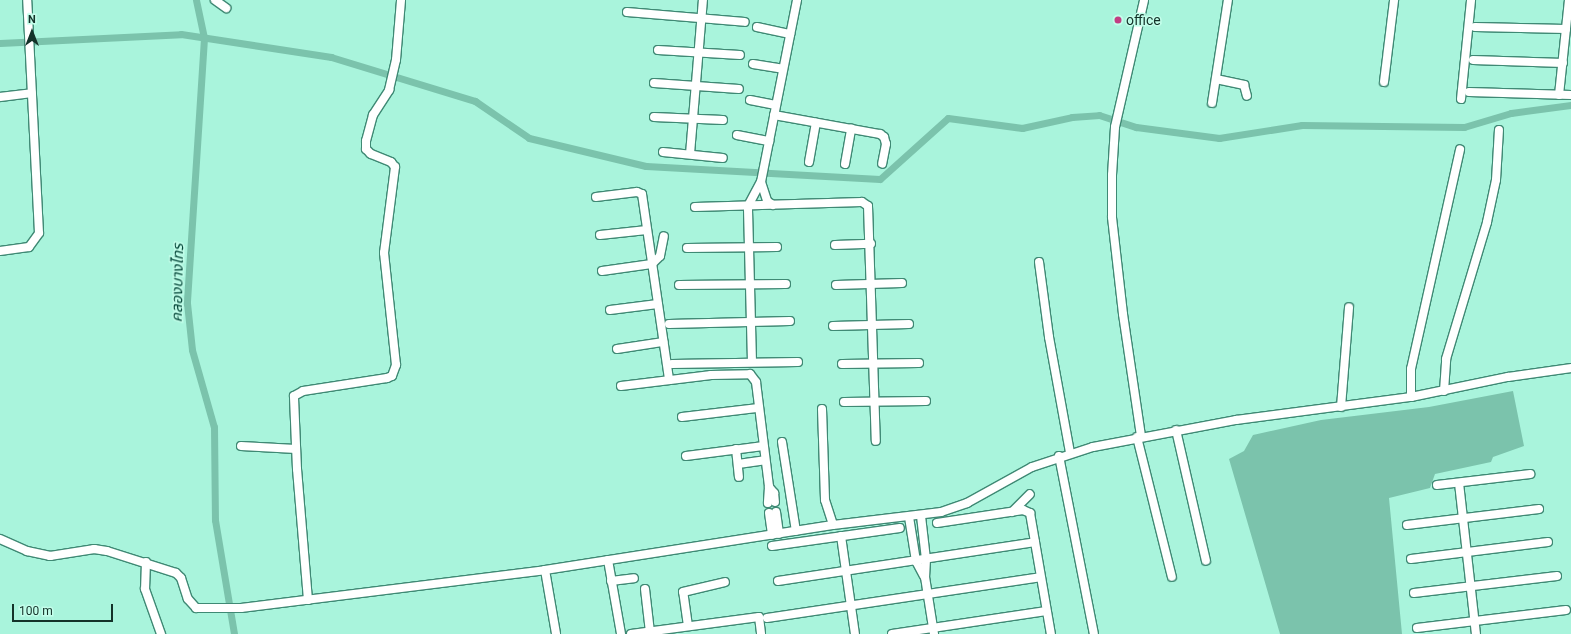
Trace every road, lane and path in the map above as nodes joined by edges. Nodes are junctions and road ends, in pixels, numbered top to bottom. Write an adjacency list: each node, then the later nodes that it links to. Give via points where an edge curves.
1 (27, 0): 34 (street)
2 (215, 0): 11 (street)
3 (401, 0): 117 (street, via 396,60 389,90 373,115 366,145 371,154 391,162 395,167 384,253 396,365 392,376 387,378 297,393 293,400)
4 (703, 0): 14 (street)
5 (797, 0): 19 (street)
6 (1144, 0): 112 (street, via 1115,127 1112,217)
7 (1228, 0): 28 (street)
8 (1394, 0): 29 (street)
9 (1471, 0): 39 (street)
10 (1569, 0): 13 (street)
11 (226, 8)
12 (627, 12): 14 (street)
13 (1569, 15): 18 (street)
14 (702, 19): 15 (street); 22 (street)
15 (745, 22)
16 (757, 27): 19 (street)
17 (1475, 27): 18 (street)
18 (1566, 29): 21 (street)
19 (790, 34): 27 (street)
20 (658, 50): 22 (street)
21 (1568, 51): 25 (street)
22 (699, 54): 23 (street); 31 (street)
23 (740, 55)
24 (1473, 60): 25 (street)
25 (1563, 63): 36 (street)
26 (753, 64): 27 (street)
27 (783, 69): 42 (street)
28 (1216, 79): 35 (street, via 1244,85); 41 (street)
29 (1384, 82)
30 (654, 83): 31 (street)
31 (697, 87): 32 (street); 45 (street)
32 (739, 89)
33 (1470, 92): 36 (street)
34 (32, 94): 38 (street); 72 (street, via 38,233 29,247)
35 (1247, 96)
36 (1559, 96): 37 (street)
37 (1571, 96)
38 (0, 97)
39 (1461, 99)
40 (750, 100): 42 (street)
41 (1212, 103)
42 (776, 105): 43 (street)
43 (774, 115): 47 (street); 51 (street)
44 (654, 117): 45 (street)
45 (694, 119): 46 (street); 54 (street)
46 (723, 120)
47 (816, 123): 48 (street); 56 (street)
48 (851, 129): 57 (street); 58 (street, via 884,137 886,144)
49 (1499, 130): 102 (street, via 1496,180 1487,222 1448,352)
50 (737, 135): 51 (street)
51 (769, 141): 59 (street)
52 (1460, 149): 103 (street, via 1411,370)
53 (663, 152): 54 (street)
54 (690, 154): 55 (street)
55 (723, 158)
56 (809, 162)
57 (845, 164)
58 (882, 164)
59 (761, 182): 61 (street); 62 (street, via 767,201)
60 (596, 197): 64 (street, via 640,192)
61 (748, 206): 62 (street); 63 (street); 70 (street)
62 (773, 206): 67 (street, via 866,204 870,210)
63 (695, 207)
64 (647, 230): 65 (street); 74 (street)
65 (600, 236)
66 (664, 236): 74 (street, via 660,256)
67 (871, 244): 68 (street); 79 (street)
68 (835, 245)
69 (777, 246): 70 (street)
70 (748, 247): 71 (street); 77 (street)
71 (688, 248)
72 (0, 251)
73 (1039, 262): 119 (street, via 1049,337)
74 (652, 264): 75 (street); 82 (street)
75 (602, 271)
76 (902, 283): 79 (street)
77 (749, 284): 78 (street); 80 (street); 86 (street)
78 (786, 284)
79 (872, 284): 81 (street); 89 (street)
80 (679, 285)
81 (836, 285)
82 (658, 304): 84 (street); 91 (street)
83 (1349, 308): 107 (street)
84 (610, 310)
85 (790, 321): 86 (street)
86 (750, 323): 87 (street); 93 (street)
87 (669, 324)
88 (909, 324): 89 (street)
89 (873, 325): 90 (street); 98 (street)
90 (833, 326)
91 (663, 342): 92 (street); 100 (street)
92 (617, 349)
93 (752, 362): 94 (street); 96 (street)
94 (798, 362)
95 (919, 363): 98 (street)
96 (672, 364)
97 (842, 364): 98 (street)
98 (874, 364): 106 (street)
99 (1571, 368): 102 (street, via 1508,377)
100 (669, 380): 101 (street); 108 (street, via 711,374 750,374 756,382)
101 (621, 386)
102 (1444, 391): 103 (street)
103 (1411, 397): 107 (street)
104 (926, 401): 106 (street)
105 (844, 402): 106 (street)
106 (875, 402): 113 (street)
107 (1341, 407): 111 (street)
108 (758, 408): 110 (street); 116 (street)
109 (822, 408): 138 (street, via 825,500)
110 (682, 418)
111 (1176, 430): 112 (street); 152 (street)
112 (1139, 437): 119 (street); 159 (street)
113 (876, 441)
114 (782, 442): 140 (street)
115 (241, 446): 117 (street)
116 (763, 446): 118 (street); 122 (street)
117 (296, 449): 168 (street)
118 (736, 449): 120 (street); 123 (street)
119 (1070, 453): 121 (street)
120 (686, 456)
121 (1059, 456): 133 (street, via 1013,476 956,508); 186 (street)
122 (765, 460): 123 (street); 129 (street, via 769,487 774,494)
123 (738, 464): 125 (street)
124 (1530, 474): 126 (street)
125 (740, 477)
126 (1459, 482): 127 (street); 135 (street)
127 (1437, 485)
128 (1030, 494): 131 (street)
129 (771, 503)
130 (1539, 509): 135 (street)
131 (1012, 512): 136 (street); 144 (street, via 1023,510 1030,513)
132 (772, 513): 141 (street)
133 (921, 516): 134 (street); 148 (street)
134 (909, 517): 138 (street); 151 (street)
135 (1463, 518): 137 (street); 147 (street)
136 (937, 523)
137 (1407, 525)
138 (832, 526): 140 (street)
139 (900, 528): 142 (street)
140 (796, 532): 141 (street)
141 (775, 534): 150 (street)
142 (841, 536): 146 (street); 155 (street)
143 (0, 539): 153 (street, via 39,555 50,556 94,549)
144 (1035, 542): 148 (street); 158 (street)
145 (1548, 542): 147 (street)
146 (772, 546)
147 (1467, 552): 149 (street); 164 (street)
148 (926, 559): 151 (street); 157 (street)
149 (1411, 559)
150 (608, 560): 154 (street); 161 (street)
151 (916, 561): 155 (street); 157 (street)
152 (1206, 561)
153 (146, 562): 168 (street, via 169,570 182,578 188,599 196,608 241,608); 178 (street, via 145,589)
154 (546, 570): 168 (street); 179 (street)
155 (846, 571): 162 (street); 169 (street)
156 (1557, 576): 164 (street)
157 (925, 577): 167 (street)
158 (1040, 577): 167 (street); 171 (street)
159 (1172, 577)
160 (634, 578): 161 (street)
161 (611, 581): 180 (street)
162 (778, 581)
163 (725, 582): 174 (street, via 683,592)
164 (1471, 586): 166 (street); 173 (street)
165 (645, 589): 177 (street)
166 (1414, 593)
167 (928, 594): 169 (street); 176 (street)
168 (308, 600)
169 (851, 606): 172 (street); 183 (street)
170 (1566, 610): 173 (street)
171 (1046, 611): 176 (street); 185 (street)
172 (767, 618)
173 (1475, 621): 175 (street); 187 (street)
174 (688, 626): 177 (street); 182 (street, via 759,617)
175 (1417, 628)
176 (933, 631): 184 (street)
177 (650, 632): 181 (street)
178 (161, 634)
179 (556, 634)
180 (620, 634)
181 (631, 634)
182 (761, 634)
183 (855, 634)
184 (892, 634)
185 (1051, 634)
186 (1094, 634)
187 (1476, 634)

